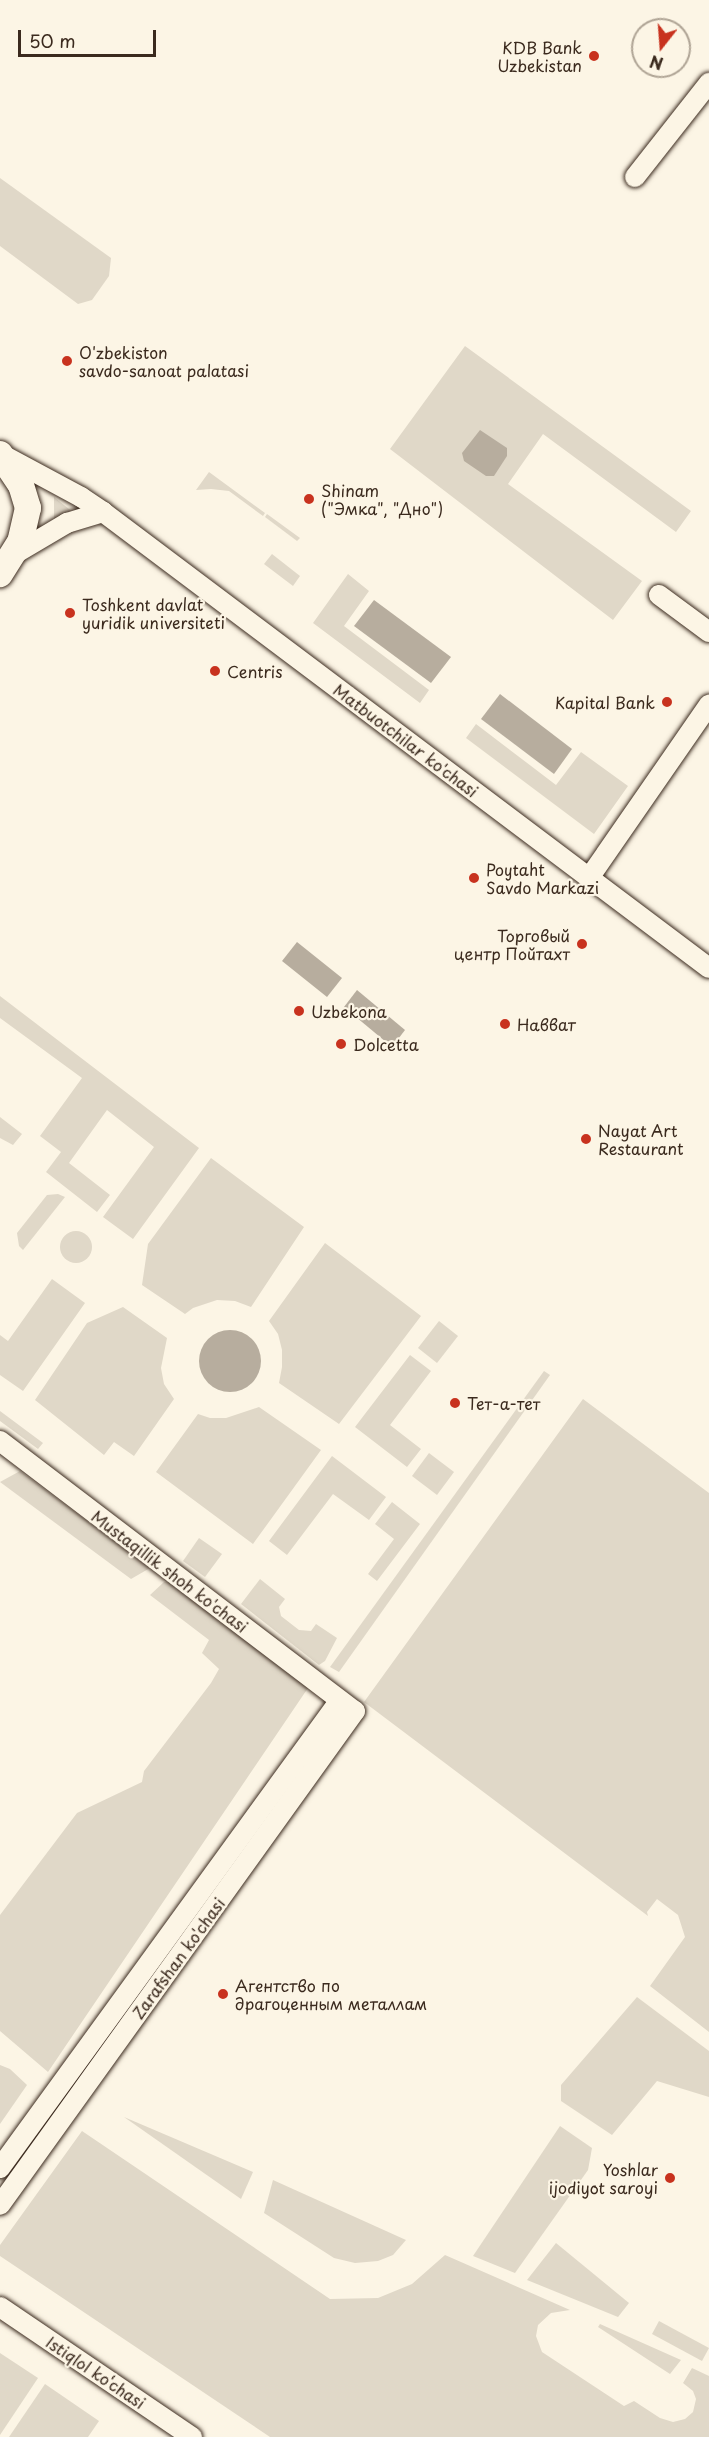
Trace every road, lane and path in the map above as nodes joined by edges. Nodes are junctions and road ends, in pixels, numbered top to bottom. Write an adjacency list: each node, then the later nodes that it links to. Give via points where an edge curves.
1 (709, 83): 2 (street)
2 (635, 177)
3 (0, 454): 4 (street, Matbuotchilar ko'chasi); 5 (main road, via 21,485 28,508 25,528)
4 (103, 512): 5 (street, via 67,523); 9 (street, Matbuotchilar ko'chasi)
5 (7, 564)
6 (659, 595): 7 (street)
7 (709, 632)
8 (709, 705): 9 (street)
9 (589, 878): 10 (street, Matbuotchilar ko'chasi)
10 (709, 968)
11 (0, 1441): 12 (street, Mustaqillik shoh ko'chasi)
12 (348, 1705): 13 (street, Zarafshan ko'chasi); 14 (street, Zarafshan ko'chasi)
13 (0, 2168)
14 (0, 2205)
15 (0, 2307): 16 (street, Istiqlol ko‘chasi)
16 (192, 2437)

